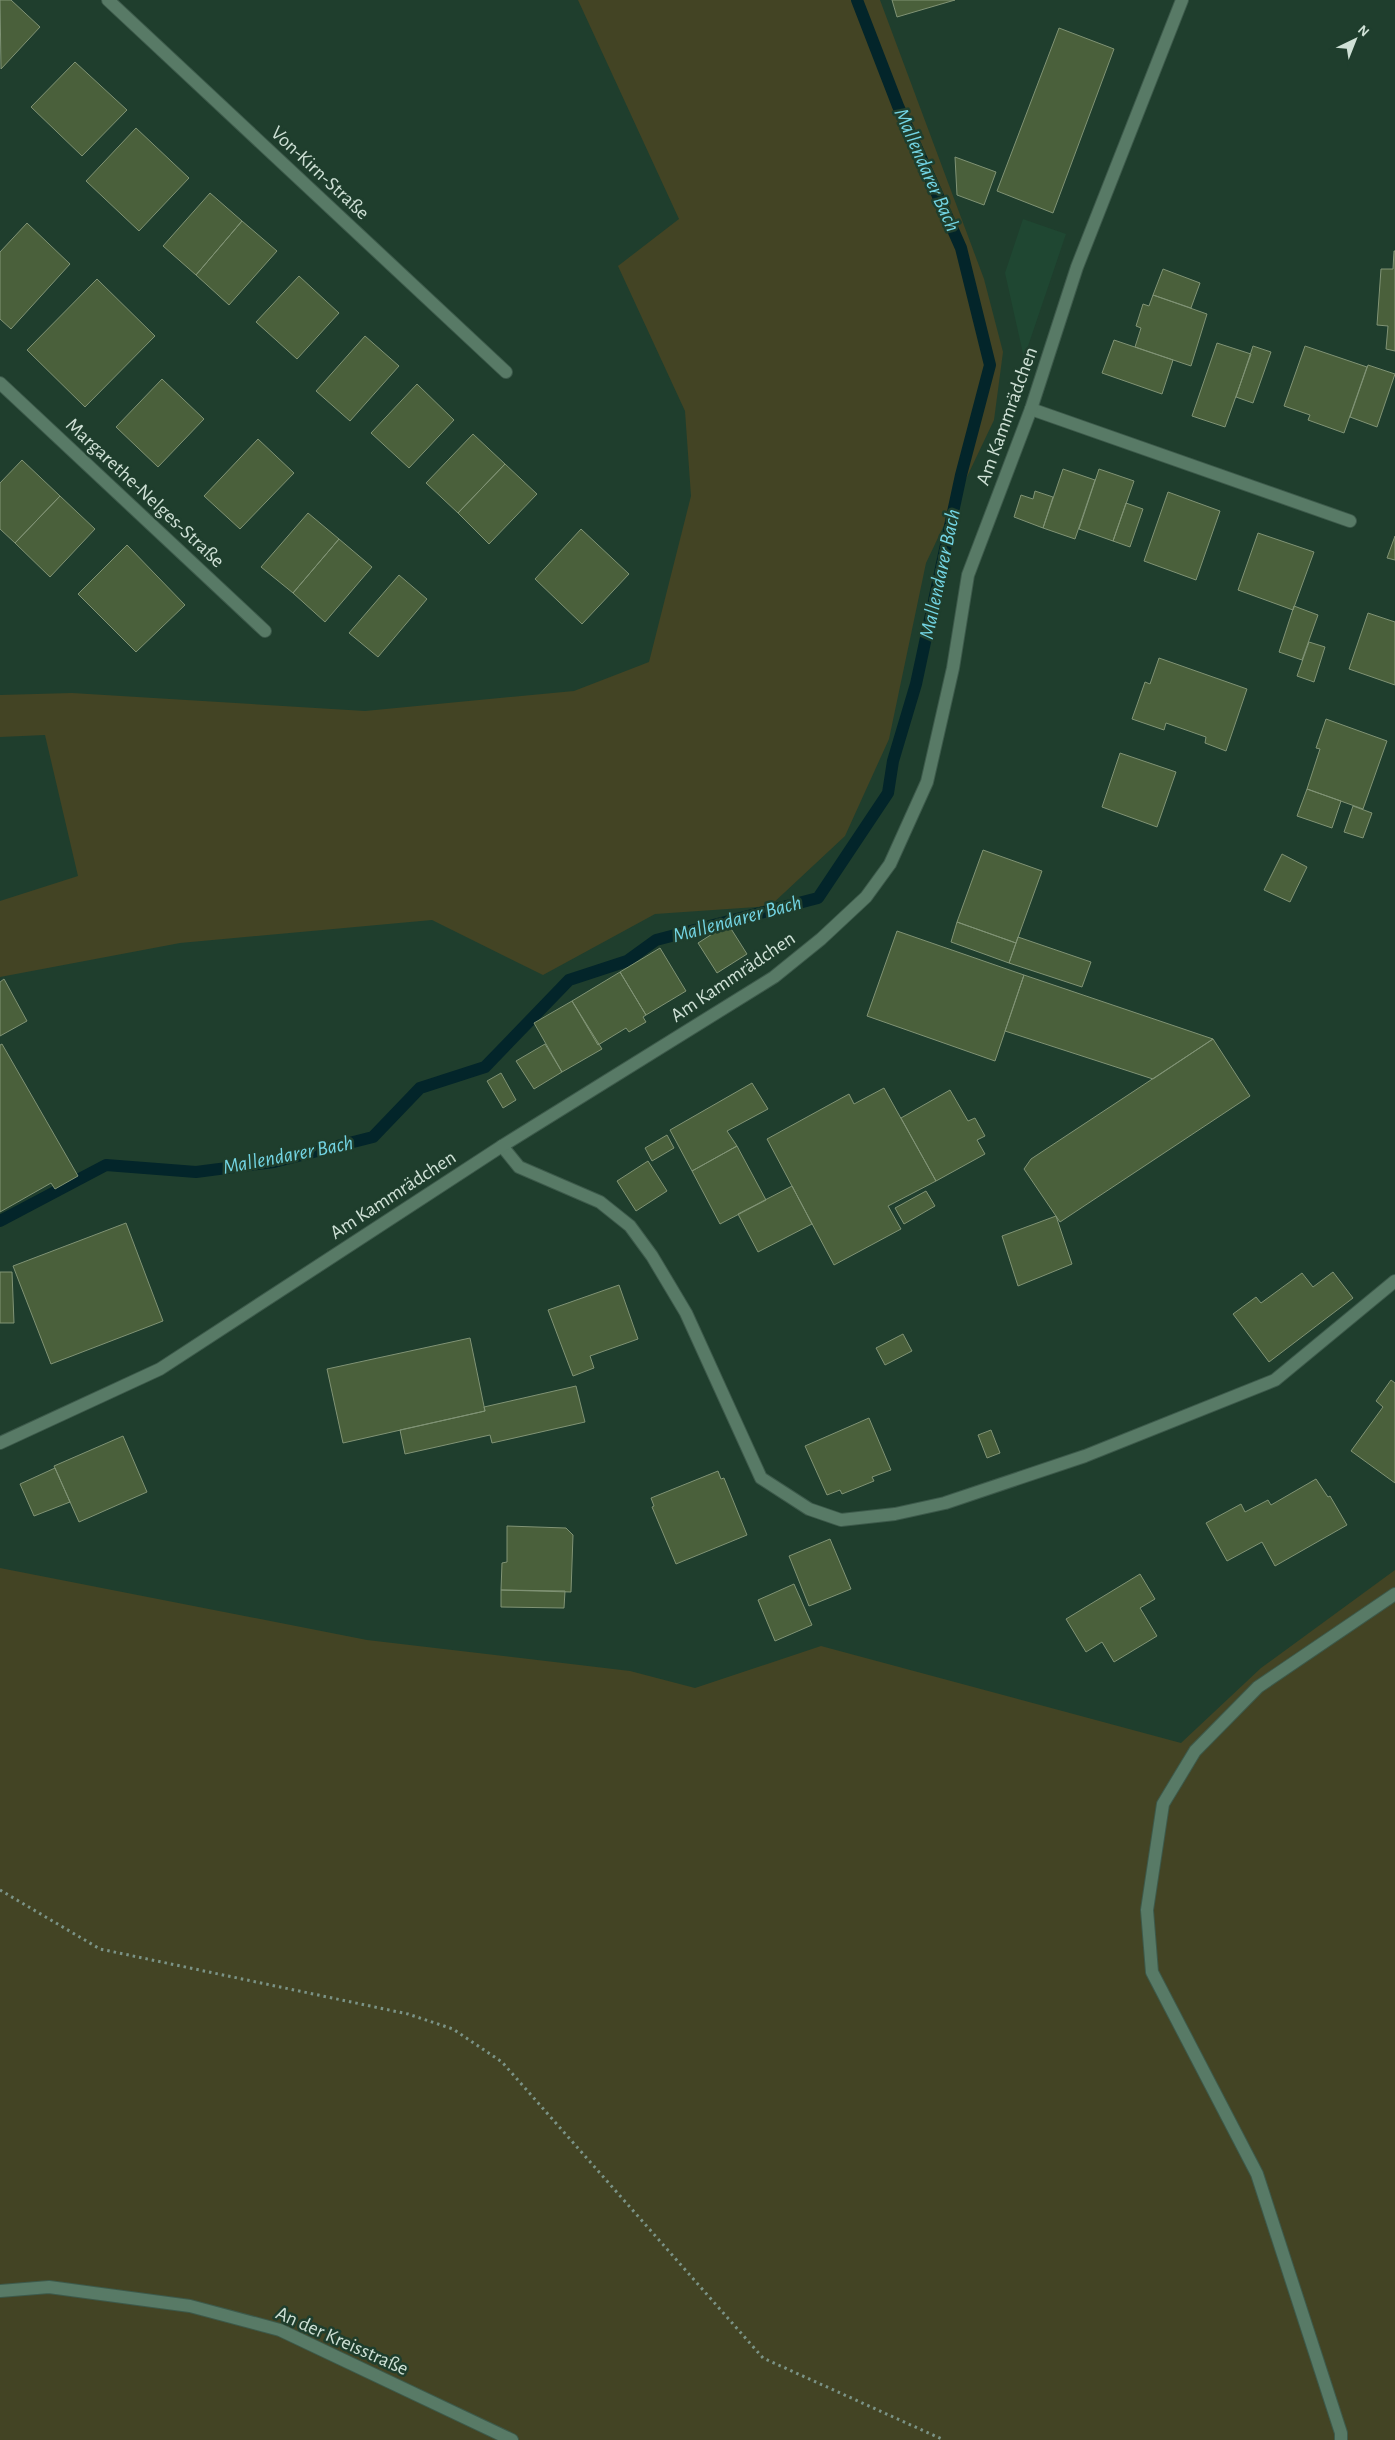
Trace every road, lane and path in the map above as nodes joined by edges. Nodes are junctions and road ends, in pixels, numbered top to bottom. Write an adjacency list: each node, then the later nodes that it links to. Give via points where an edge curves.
1 (108, 0): 3 (street, Von-Kirn-Straße)
2 (1182, 0): 5 (street, Am Kammrädchen, via 1077,267)
3 (506, 372)
4 (0, 383): 7 (street, Margarethe-Nelges-Straße)
5 (1031, 409): 6 (street); 8 (street, Am Kammrädchen, via 968,575 953,668 927,782 890,864 866,896 821,939 774,977)
6 (1350, 521)
7 (265, 631)
8 (502, 1146): 9 (street, via 519,1167 600,1202 630,1226 686,1313 760,1478 809,1509 841,1520 895,1514 945,1503 1085,1456 1275,1380); 10 (street, Am Kammrädchen, via 160,1369)
9 (1395, 1281)
10 (0, 1443)
11 (1395, 1594): 16 (street, via 1258,1687 1195,1752 1163,1804 1147,1910 1152,1972 1257,2174)
12 (0, 1890): 15 (path, via 100,1949 408,2014 453,2029 502,2062 763,2358)
13 (0, 2291): 14 (street, An der Kreisstraße, via 49,2288 190,2306 280,2330)
14 (512, 2440)
15 (944, 2440)
16 (1341, 2440)

